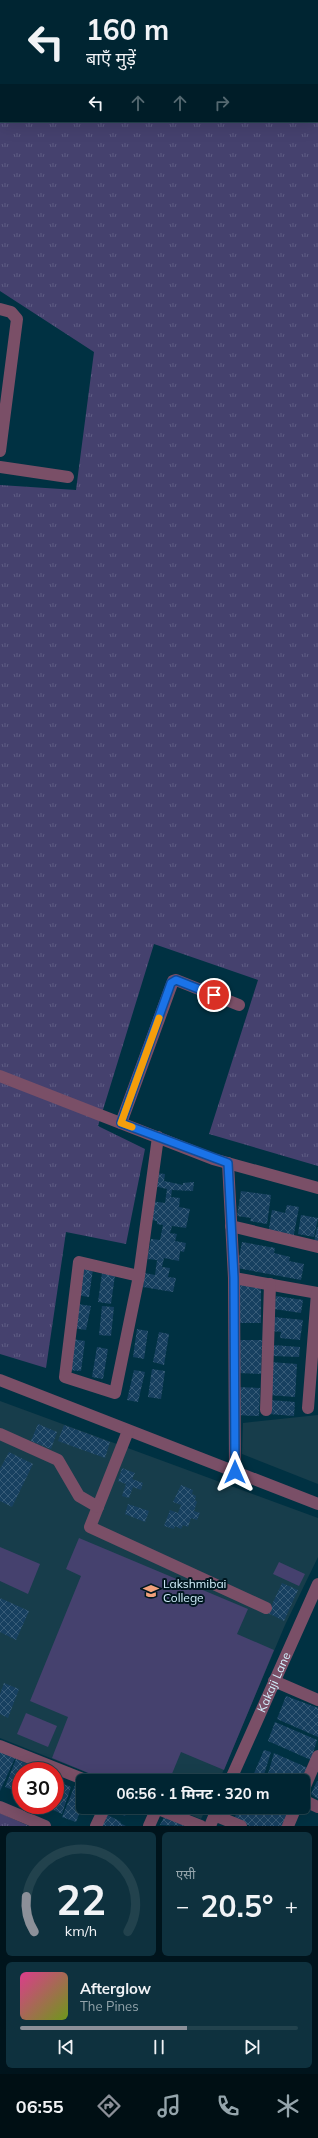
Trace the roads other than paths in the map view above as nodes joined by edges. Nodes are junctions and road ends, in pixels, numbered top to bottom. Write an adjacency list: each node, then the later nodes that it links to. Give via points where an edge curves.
1 (0, 309): 2 (street, via 12,312 17,319)
2 (0, 451)
3 (0, 467): 4 (street)
4 (68, 477)
5 (239, 1005): 7 (street, via 173,981)
6 (0, 1076): 7 (street)
7 (121, 1123): 8 (street)
8 (158, 1137): 9 (street); 13 (street)
9 (228, 1163): 10 (street); 11 (street)
10 (318, 1188)
11 (232, 1226): 12 (street); 14 (street)
12 (318, 1247)
13 (139, 1276): 13 (street, via 79,1262 65,1378 115,1393)
14 (234, 1278): 15 (street); 22 (street)
15 (270, 1284): 16 (street); 19 (street)
16 (317, 1293): 18 (street)
17 (0, 1380): 20 (street)
18 (308, 1408)
19 (266, 1410)
20 (128, 1431): 22 (street); 24 (street)
21 (0, 1434): 24 (street, via 58,1460 79,1496)
22 (235, 1472): 23 (street)
23 (318, 1504)
24 (98, 1507): 26 (street, via 90,1528)
25 (318, 1584): 27 (street, Kakaji Lane)
26 (266, 1608)
27 (274, 1681): 28 (street); 31 (street, Kakaji Lane)
28 (318, 1700)
29 (0, 1746): 33 (street)
30 (318, 1756): 32 (street)
31 (233, 1774)
32 (310, 1775)
33 (76, 1776)
34 (0, 1807): 40 (street)
35 (102, 1814): 41 (street)
36 (153, 1814): 42 (street)
37 (170, 1814): 43 (street)
38 (293, 1814): 45 (street)
39 (214, 1816): 44 (street)
40 (45, 1826)
41 (96, 1826)
42 (149, 1826)
43 (201, 1826)
44 (241, 1826)
45 (288, 1826)

